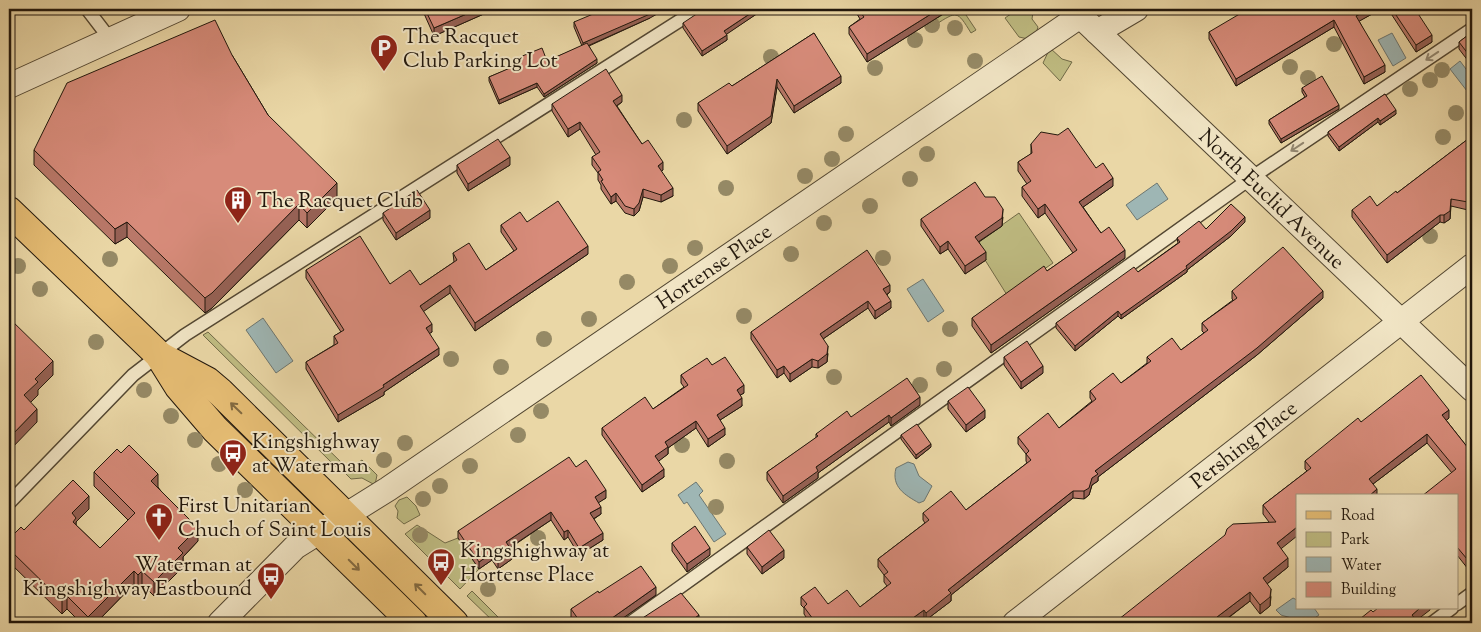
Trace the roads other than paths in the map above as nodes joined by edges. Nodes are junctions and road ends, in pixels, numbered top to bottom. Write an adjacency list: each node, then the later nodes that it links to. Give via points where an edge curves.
1 (87, 9): 7 (lane)
2 (178, 9): 7 (street)
3 (698, 9): 13 (lane)
4 (1136, 9): 5 (street, Hortense Place)
5 (1083, 19): 9 (street, North Euclid Avenue); 16 (street, Hortense Place)
6 (1472, 29): 9 (lane, one-way to 9)
7 (110, 39): 8 (street)
8 (9, 86)
9 (1251, 178): 12 (street, North Euclid Avenue); 24 (lane)
10 (9, 211): 13 (main road)
11 (1472, 266): 12 (street, Pershing Place)
12 (1402, 322): 14 (street, North Euclid Avenue); 25 (street, Pershing Place)
13 (159, 355): 15 (lane, via 133,375); 16 (main road, one-way to 13, via 220,392 207,381); 17 (main road, via 194,406)
14 (1472, 389)
15 (9, 503)
16 (346, 515): 17 (street, Hortense Place); 23 (main road, one-way to 16)
17 (319, 531): 21 (street, Hortense Place, via 287,554); 22 (main road, one-way to 22)
18 (1472, 593): 19 (lane)
19 (1458, 603)
20 (1449, 610): 26 (lane)
21 (220, 623)
22 (413, 623)
23 (454, 623)
24 (630, 623)
25 (1015, 623)
26 (1432, 623)

